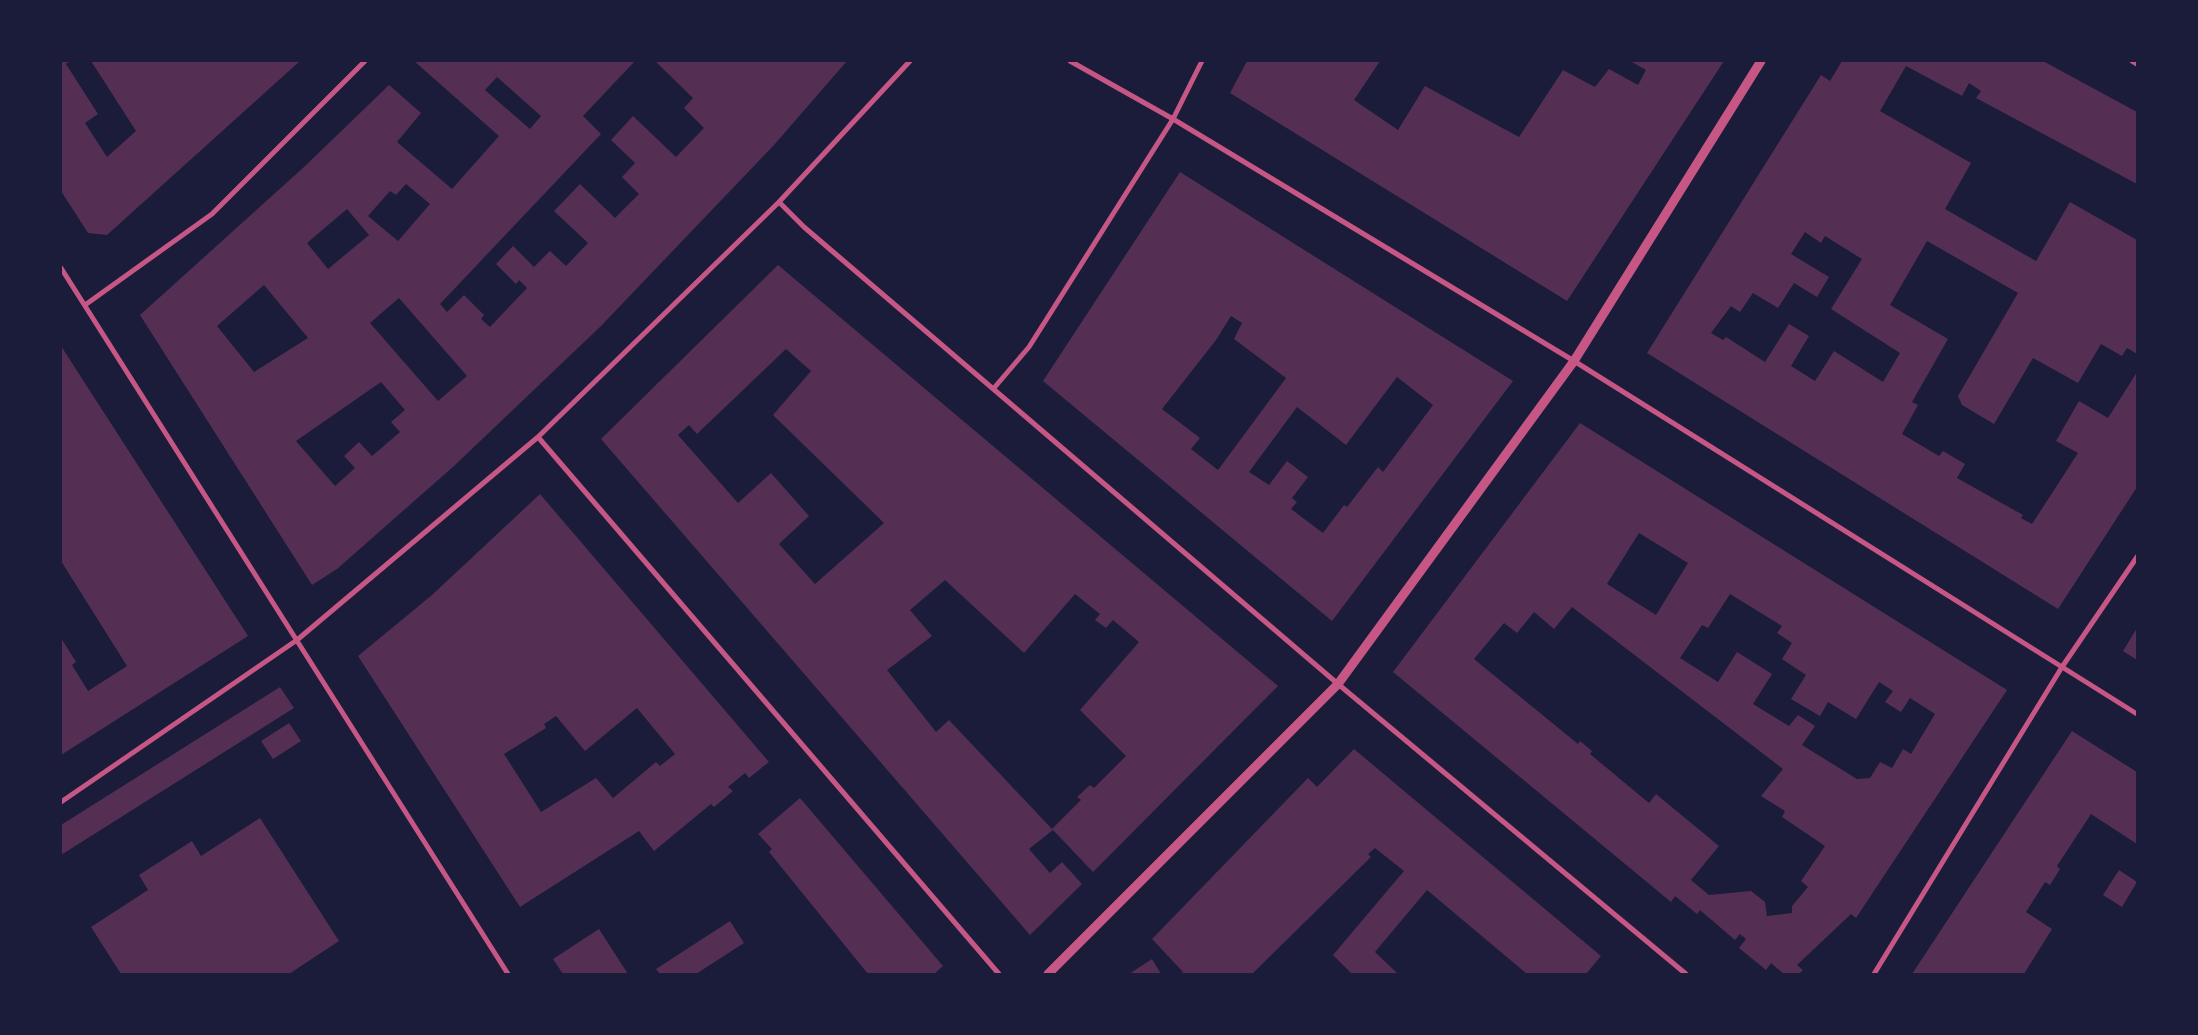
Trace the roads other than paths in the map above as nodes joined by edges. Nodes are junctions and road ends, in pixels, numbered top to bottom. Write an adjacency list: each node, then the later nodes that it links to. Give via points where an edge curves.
1 (365, 61): 11 (street, via 212,214)
2 (910, 61): 9 (street)
3 (1070, 61): 8 (street)
4 (1202, 61): 8 (street)
5 (1761, 61): 12 (street)
6 (2132, 61): 7 (street)
7 (2137, 64)
8 (1173, 119): 12 (street); 13 (street, via 1029,347)
9 (780, 202): 13 (street); 14 (street)
10 (61, 268): 11 (street)
11 (85, 305): 16 (street)
12 (1574, 361): 17 (street); 18 (street)
13 (994, 388): 18 (street)
14 (538, 437): 16 (street); 22 (street)
15 (2137, 557): 17 (street)
16 (297, 640): 20 (street); 21 (street)
17 (2062, 667): 19 (street); 25 (street)
18 (1338, 684): 23 (street); 24 (street)
19 (2137, 714)
20 (61, 802)
21 (508, 974)
22 (999, 974)
23 (1048, 974)
24 (1686, 974)
25 (1874, 974)

